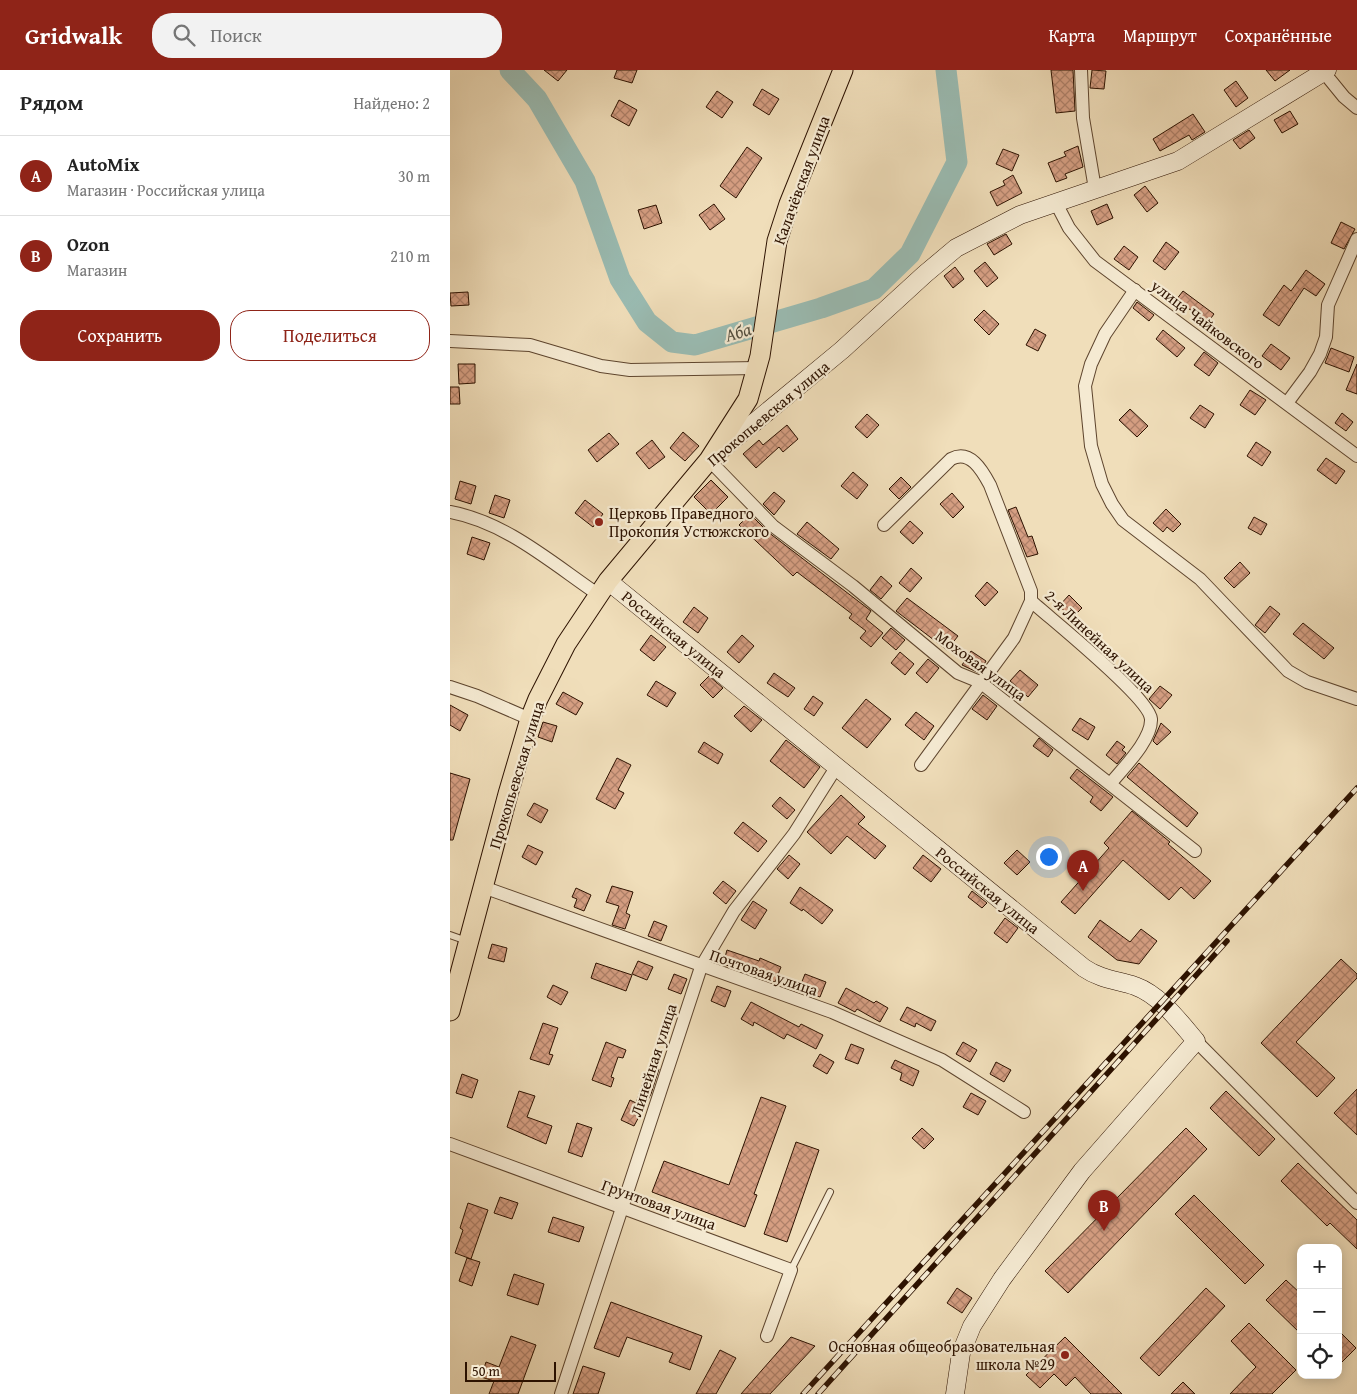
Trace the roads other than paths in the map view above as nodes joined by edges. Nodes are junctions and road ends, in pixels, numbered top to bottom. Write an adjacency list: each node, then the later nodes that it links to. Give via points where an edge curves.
1 (843, 70): 10 (main road, Калачёвская улица, via 777,241)
2 (1081, 70): 5 (street, via 1083,118)
3 (1324, 71): 4 (street); 5 (main road, Прокопьевская улица, via 1178,161)
4 (1357, 108)
5 (1095, 189): 6 (main road, Прокопьевская улица)
6 (1056, 203): 8 (street, улица Чайковского, via 1095,261); 13 (main road, Прокопьевская улица, via 1020,216 956,248 842,350)
7 (1357, 239): 11 (street, via 1328,305 1326,337 1320,354)
8 (1135, 290): 11 (street, улица Чайковского); 20 (street, via 1090,364 1085,386 1090,446 1112,504 1123,520 1200,579 1288,671 1307,682)
9 (450, 341): 10 (street, via 530,346 601,366 630,370)
10 (758, 362): 13 (main road, Калачёвская улица, via 748,399)
11 (1287, 403): 12 (street, улица Чайковского)
12 (1357, 456)
13 (709, 460): 16 (main road, Прокопьевская улица); 18 (street, Моховая улица, via 773,526 853,586 958,673)
14 (450, 512): 16 (street, via 489,524)
15 (884, 525): 17 (street, 2-я Линейная улица, via 951,459 958,455 966,456 983,471 990,485 1031,591)
16 (604, 588): 21 (main road, Прокопьевская улица, via 566,644); 23 (main road, Российская улица)
17 (1031, 601): 18 (street, via 1014,638); 24 (street, 2-я Линейная улица, via 1149,710 1149,729 1139,749)
18 (980, 682): 22 (street); 24 (street, Моховая улица)
19 (450, 687): 21 (street)
20 (1357, 699)
21 (530, 719): 26 (main road, Прокопьевская улица)
22 (920, 765)
23 (837, 766): 29 (street, Линейная улица, via 794,834 734,911); 31 (main road, Российская улица, via 1084,968 1103,979 1136,986 1150,994)
24 (1111, 783): 25 (street, Моховая улица)
25 (1195, 851)
26 (483, 887): 28 (main road, Прокопьевская улица); 29 (street, Почтовая улица)
27 (450, 935): 28 (lane)
28 (468, 941): 30 (main road, Прокопьевская улица)
29 (701, 967): 32 (street, Почтовая улица, via 832,1012 942,1060); 36 (street, Линейная улица)
30 (450, 1011)
31 (1196, 1041): 35 (street, Российская улица); 40 (main road, via 1082,1171 1002,1279 972,1326 961,1353)
32 (1024, 1112)
33 (450, 1144): 36 (street, Грунтовая улица)
34 (830, 1192): 37 (lane)
35 (1357, 1203)
36 (621, 1207): 37 (street, Грунтовая улица); 39 (street, Линейная улица)
37 (791, 1270): 38 (street)
38 (767, 1336)
39 (561, 1394)
40 (955, 1394)

